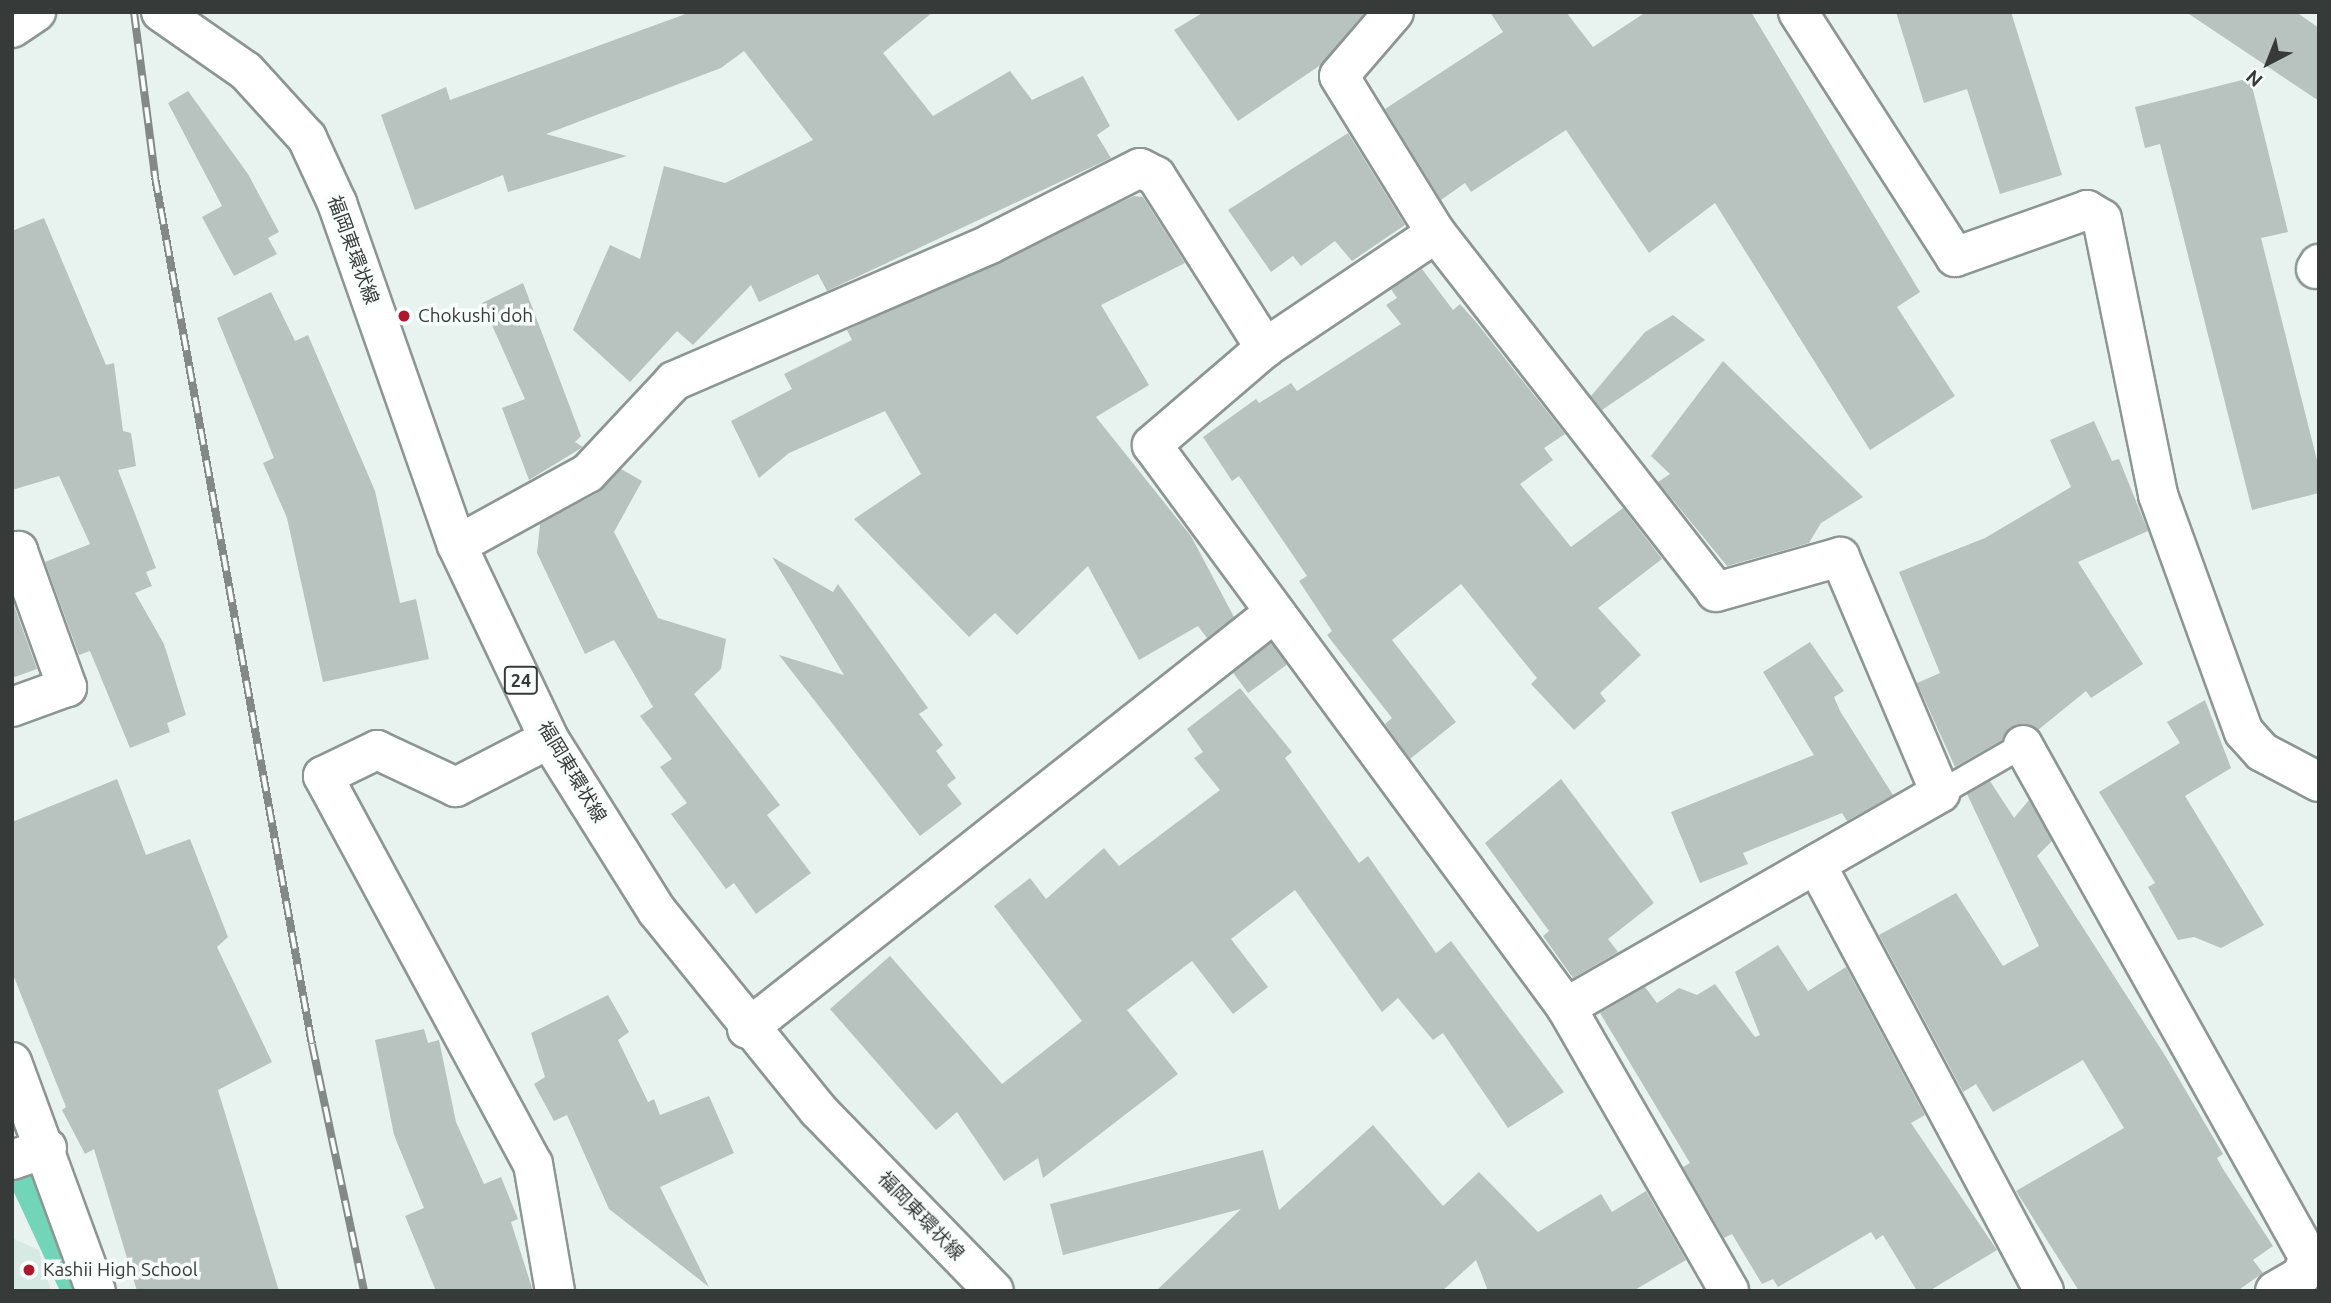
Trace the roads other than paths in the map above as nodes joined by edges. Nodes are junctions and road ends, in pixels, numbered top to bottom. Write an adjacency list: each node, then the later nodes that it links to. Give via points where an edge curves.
1 (36, 12): 5 (main road)
2 (161, 12): 8 (main road, 福岡東環状線 / 24, via 246,71 307,138 337,203)
3 (1394, 12): 6 (main road, via 1339,76)
4 (1797, 12): 14 (main road, via 1955,257 2087,210 2102,219 2158,495 2244,732 2262,752)
5 (12, 28)
6 (1436, 233): 7 (main road); 15 (main road, via 1716,592 1840,557)
7 (1265, 348): 8 (main road, via 1156,176 1140,168 990,244 674,381 588,473); 10 (main road, via 1152,445)
8 (457, 545): 12 (main road, 福岡東環状線 / 24)
9 (12, 554): 11 (main road, via 18,551 67,687)
10 (1274, 613): 17 (main road); 18 (main road)
11 (12, 707)
12 (550, 738): 18 (main road, 福岡東環状線 / 24, via 657,911); 22 (main road, via 456,787 377,750 323,776 533,1164)
13 (2023, 745): 15 (lane); 26 (main road, via 2309,1258 2301,1276)
14 (2319, 782)
15 (1940, 793): 16 (main road)
16 (1816, 864): 17 (main road); 25 (main road)
17 (1566, 1007): 24 (main road)
18 (747, 1029): 23 (main road, 福岡東環状線 / 24)
19 (12, 1062): 20 (main road)
20 (29, 1154): 21 (main road)
21 (96, 1291)
22 (555, 1291)
23 (994, 1291)
24 (1728, 1291)
25 (2044, 1291)
26 (2275, 1291)

